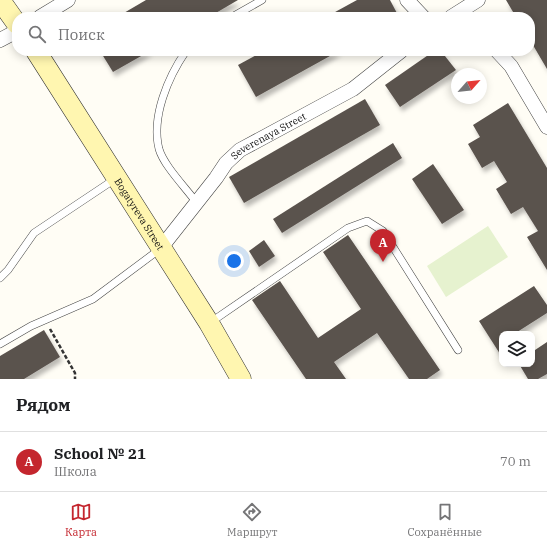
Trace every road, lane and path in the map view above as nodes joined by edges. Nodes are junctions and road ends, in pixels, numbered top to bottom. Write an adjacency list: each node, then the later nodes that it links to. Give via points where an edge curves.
1 (0, 0): 10 (main road)
2 (68, 0): 6 (street)
3 (262, 0): 7 (lane)
4 (407, 0): 8 (street)
5 (478, 0): 9 (street)
6 (48, 12)
7 (241, 12)
8 (418, 12)
9 (459, 12)
10 (12, 17)
11 (12, 34): 12 (street)
12 (0, 40)
13 (39, 56): 18 (main road, Bogatyreva Street)
14 (183, 56): 19 (lane, via 163,96 158,129 160,150 167,164)
15 (395, 56): 19 (street, Severenaya Street, via 353,89 240,150 226,163)
16 (502, 56): 17 (street, via 511,66)
17 (547, 127)
18 (117, 178): 20 (main road, Bogatyreva Street); 21 (lane, via 34,233)
19 (196, 202): 20 (street, Severenaya Street)
20 (160, 249): 22 (lane, via 93,299); 23 (main road, Bogatyreva Street)
21 (0, 278)
22 (45, 320): 24 (lane); 26 (path, via 70,362)
23 (209, 323): 25 (lane, via 348,228 367,221 383,231); 27 (main road, Bogatyreva Street)
24 (0, 344)
25 (458, 350)
26 (75, 379)
27 (241, 379)

